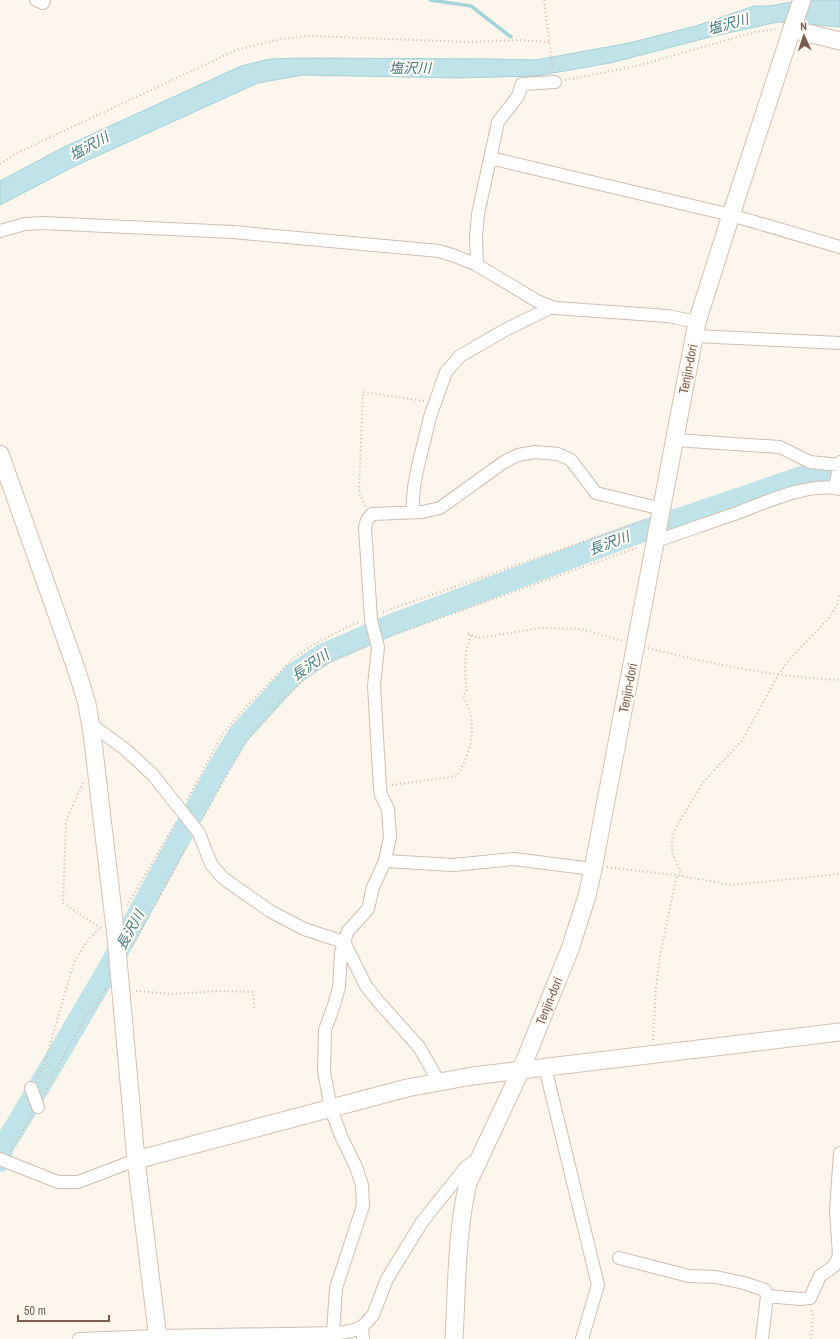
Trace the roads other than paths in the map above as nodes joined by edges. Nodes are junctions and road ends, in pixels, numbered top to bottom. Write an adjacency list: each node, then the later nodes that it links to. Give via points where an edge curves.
1 (36, 0): 2 (street, via 43,3)
2 (44, 0)
3 (802, 0): 4 (street, Tenjin-dori)
4 (792, 28): 5 (street); 8 (street, Tenjin-dori)
5 (840, 41)
6 (555, 79): 7 (street, via 522,84 518,96 498,122)
7 (490, 158): 8 (street); 11 (street, via 478,214)
8 (731, 214): 10 (street); 13 (street, Tenjin-dori)
9 (0, 231): 11 (street, via 25,224 43,223 233,232 439,251)
10 (840, 247)
11 (477, 265): 12 (street, via 537,301)
12 (552, 306): 13 (street, via 668,316); 19 (street, via 460,356 446,372 418,466)
13 (696, 329): 14 (street); 15 (street, Tenjin-dori)
14 (840, 343)
15 (675, 440): 17 (street, via 780,448 810,462); 20 (street, Tenjin-dori)
16 (0, 454): 22 (street, via 77,671)
17 (840, 464): 18 (street)
18 (837, 488): 21 (street, via 812,489 787,495)
19 (412, 512): 20 (street, via 440,508 504,462 518,454 535,452 558,454 571,460 596,494); 23 (street, via 372,514 365,528 370,618 378,647 374,686 380,787 388,809 390,837)
20 (661, 513): 21 (street, Tenjin-dori)
21 (656, 541): 24 (street, Tenjin-dori)
22 (91, 724): 25 (street, via 132,755 153,775 196,829 211,864 223,878 270,911 304,929); 36 (street, via 110,929 120,978)
23 (384, 861): 24 (street, via 453,865 514,859); 25 (street, via 373,887 368,910 348,931)
24 (594, 867): 28 (street, Tenjin-dori, via 570,949)
25 (344, 942): 29 (street, via 366,986 419,1047); 32 (street, via 339,987 324,1030 324,1071)
26 (840, 1032): 27 (street)
27 (545, 1067): 28 (street); 45 (street, via 598,1285)
28 (521, 1070): 29 (street); 34 (street, Tenjin-dori)
29 (439, 1082): 32 (street)
30 (31, 1088): 31 (street)
31 (38, 1107)
32 (331, 1109): 36 (street); 41 (street, via 362,1185 363,1206 336,1288)
33 (840, 1153): 38 (street, via 836,1210 839,1256)
34 (479, 1158): 40 (street, via 466,1167 422,1222 387,1279 373,1315); 44 (street, Tenjin-dori, via 463,1203)
35 (2, 1160): 36 (street, via 58,1182 78,1182)
36 (136, 1160): 42 (street)
37 (619, 1258): 39 (street, via 688,1276 716,1277 744,1283 765,1290)
38 (837, 1266): 39 (street, via 820,1276 810,1298)
39 (767, 1296): 46 (street)
40 (362, 1333): 41 (street, via 351,1331)
41 (329, 1335): 42 (street)
42 (157, 1337): 43 (street)
43 (79, 1339)
44 (454, 1339)
45 (582, 1339)
46 (762, 1339)

